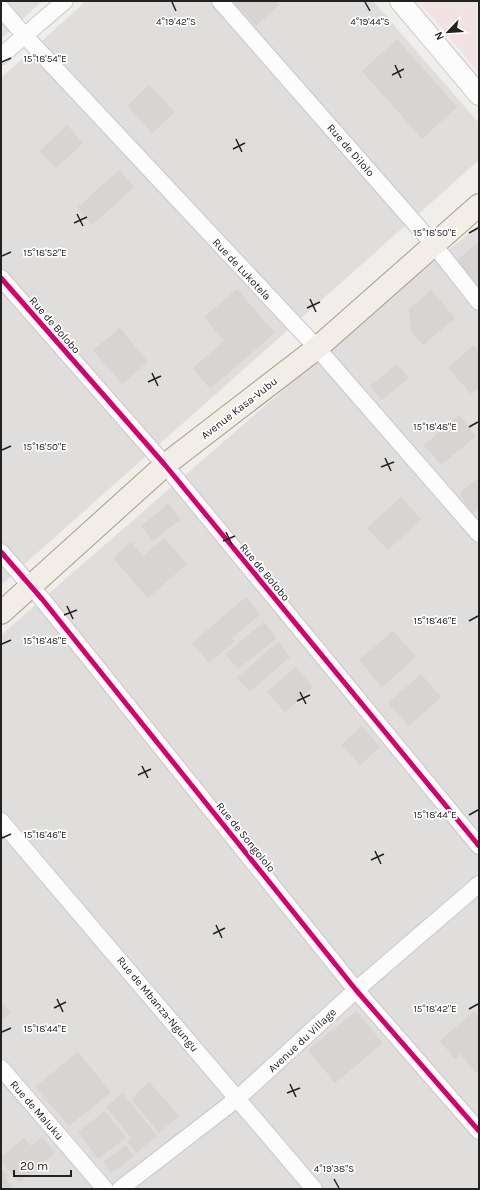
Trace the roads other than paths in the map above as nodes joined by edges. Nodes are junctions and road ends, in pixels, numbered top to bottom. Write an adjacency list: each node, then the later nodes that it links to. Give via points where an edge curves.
1 (65, 1): 5 (street)
2 (220, 1): 9 (street, Rue de Dilolo)
3 (400, 1): 7 (street)
4 (1, 8): 5 (street, Rue de Lukotela)
5 (25, 36): 6 (street); 12 (street, Rue de Lukotela)
6 (1, 56)
7 (479, 95)
8 (479, 205): 9 (main road, Avenue Kasa-Vubu)
9 (434, 245): 11 (street, Rue de Dilolo); 12 (main road, Avenue Kasa-Vubu)
10 (1, 278): 13 (street, Rue de Bolobo)
11 (479, 302)
12 (317, 348): 13 (main road, Avenue Kasa-Vubu); 14 (street, Rue de Lukotela)
13 (165, 465): 16 (main road, Avenue Kasa-Vubu); 19 (street, Rue de Bolobo)
14 (479, 534)
15 (1, 552): 16 (street, Rue de Songololo)
16 (31, 586): 17 (main road, Avenue Kasa-Vubu); 21 (street, Rue de Songololo)
17 (1, 613)
18 (1, 820): 23 (street, Rue de Mbanza-Ngungu)
19 (479, 846)
20 (479, 884): 21 (street, Avenue du Village)
21 (356, 990): 23 (street, Avenue du Village); 24 (street, Rue de Songololo)
22 (1, 1068): 25 (street, Rue de Maluku)
23 (238, 1098): 26 (street, Avenue du Village); 27 (street, Rue de Mbanza-Ngungu)
24 (479, 1130)
25 (105, 1189)
26 (120, 1189)
27 (314, 1189)

